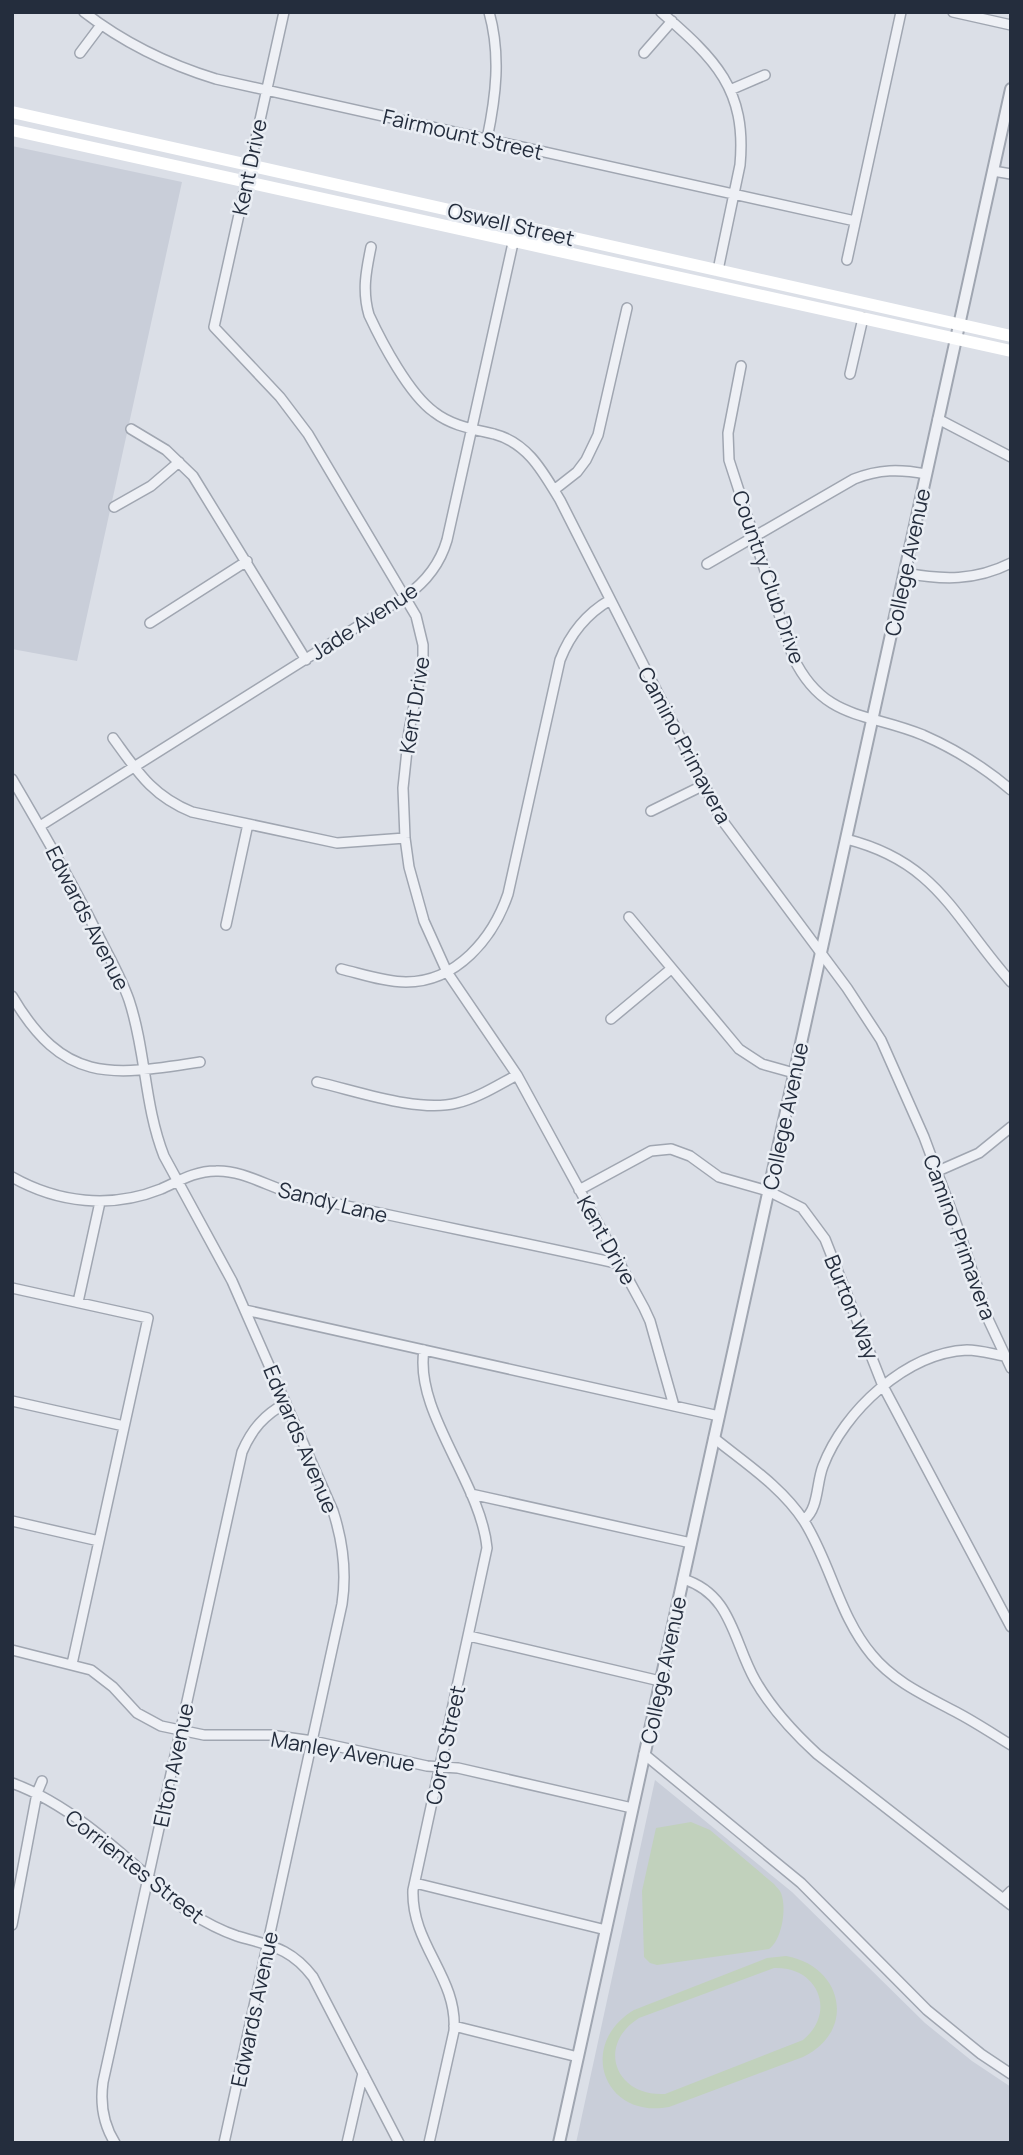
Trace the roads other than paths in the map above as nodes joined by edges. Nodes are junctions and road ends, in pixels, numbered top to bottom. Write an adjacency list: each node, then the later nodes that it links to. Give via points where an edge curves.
1 (84, 12): 8 (street, Fairmount Street)
2 (284, 12): 14 (street, Kent Drive)
3 (489, 12): 18 (street, via 496,85)
4 (661, 12): 7 (street)
5 (901, 12): 24 (street)
6 (953, 12): 9 (street)
7 (672, 21): 11 (street); 15 (street, via 712,60)
8 (100, 25): 10 (street); 14 (street, Fairmount Street, via 187,70)
9 (1011, 25)
10 (80, 53)
11 (645, 53)
12 (765, 75): 15 (street)
13 (1011, 89): 20 (street, College Avenue)
14 (266, 90): 18 (street, Fairmount Street); 19 (street, Kent Drive)
15 (730, 90): 23 (street, via 742,149)
16 (12, 112): 19 (main road, Oswell Street)
17 (12, 130): 22 (main road, Oswell Street)
18 (487, 139): 23 (street, Fairmount Street)
19 (250, 166): 22 (street, Kent Drive); 26 (main road, Oswell Street)
20 (993, 171): 21 (street); 33 (street, College Avenue)
21 (1011, 174)
22 (246, 184): 25 (main road, Oswell Street); 52 (street, Kent Drive, via 214,327 294,413)
23 (734, 194): 24 (street, Fairmount Street); 30 (street)
24 (855, 221): 28 (street)
25 (513, 243): 26 (main road, via 522,236 573,247); 29 (main road, Oswell Street); 41 (street, Jade Avenue)
26 (603, 244): 30 (main road, Oswell Street)
27 (371, 247): 41 (street, Camino Primavera, via 364,292 375,328 422,401 446,420)
28 (847, 260)
29 (616, 263): 30 (main road, via 709,276); 32 (main road, Oswell Street)
30 (718, 270): 33 (main road, Oswell Street)
31 (627, 308): 45 (street, via 593,448 577,472)
32 (863, 318): 35 (main road, Oswell Street); 38 (street)
33 (960, 324): 34 (main road, Oswell Street); 35 (street, College Avenue)
34 (1011, 336)
35 (956, 339): 36 (main road, Oswell Street); 39 (street, College Avenue)
36 (1011, 351)
37 (741, 366): 47 (street, Country Club Drive, via 727,447)
38 (850, 374)
39 (938, 419): 42 (street); 44 (street, College Avenue)
40 (131, 429): 43 (street)
41 (471, 429): 45 (street, Camino Primavera, via 520,446); 52 (street, Jade Avenue, via 443,551 428,577)
42 (1011, 457)
43 (180, 461): 46 (street, via 151,486); 48 (street)
44 (926, 474): 47 (street, via 894,470 867,474); 51 (street, College Avenue)
45 (554, 490): 53 (street, Camino Primavera)
46 (114, 507)
47 (754, 539): 50 (street); 56 (street, Country Club Drive, via 793,657 807,681 841,709)
48 (247, 561): 54 (street); 55 (street)
49 (1011, 563): 51 (street, via 967,578)
50 (707, 565)
51 (905, 573): 56 (street, College Avenue)
52 (406, 596): 55 (street, Jade Avenue); 65 (street, Kent Drive, via 421,631 423,660 405,763)
53 (610, 600): 60 (street, Camino Primavera); 72 (street, via 582,622 560,660 503,909 486,938)
54 (150, 623)
55 (306, 660): 58 (street, Jade Avenue)
56 (872, 719): 61 (street, Country Club Drive, via 946,746); 66 (street, College Avenue)
57 (113, 738): 58 (street)
58 (135, 768): 63 (street, via 154,790 177,806); 64 (street, Jade Avenue)
59 (12, 779): 64 (street, Edwards Avenue)
60 (704, 785): 62 (street); 69 (street, Camino Primavera, via 722,820)
61 (1011, 790)
62 (651, 811)
63 (248, 824): 65 (street, via 337,843); 68 (street)
64 (40, 826): 77 (street, Edwards Avenue, via 121,982 135,1021)
65 (405, 838): 72 (street, Kent Drive, via 421,911)
66 (846, 839): 69 (street, College Avenue); 73 (street, via 894,857 927,879)
67 (629, 917): 71 (street)
68 (226, 925)
69 (821, 952): 78 (street, College Avenue); 82 (street, Camino Primavera, via 881,1040)
70 (341, 969): 72 (street, via 407,982)
71 (671, 969): 75 (street); 78 (street, via 739,1049 762,1064)
72 (447, 972): 79 (street, Kent Drive)
73 (1011, 982)
74 (12, 996): 77 (street, via 30,1025 65,1056 94,1068)
75 (611, 1019)
76 (200, 1062): 77 (street)
77 (143, 1071): 84 (street, Edwards Avenue, via 156,1136)
78 (794, 1073): 86 (street, College Avenue)
79 (517, 1075): 80 (street, via 473,1098 443,1106 415,1105); 85 (street, Kent Drive)
80 (317, 1083)
81 (1011, 1127): 82 (street, via 979,1153)
82 (937, 1171): 93 (street, Camino Primavera)
83 (12, 1177): 87 (street, Sandy Lane, via 45,1192)
84 (177, 1181): 87 (street, Sandy Lane, via 146,1194); 88 (street, Sandy Lane, via 215,1170 241,1174 282,1192); 91 (street, Edwards Avenue)
85 (579, 1190): 86 (street, Burton Way, via 651,1151 671,1149 690,1156 719,1177); 88 (street, Kent Drive)
86 (768, 1191): 95 (street, Burton Way, via 802,1208 825,1239); 99 (street, College Avenue)
87 (100, 1202): 90 (street)
88 (620, 1264): 98 (street, Kent Drive, via 650,1321)
89 (12, 1288): 90 (street)
90 (78, 1303): 100 (street, via 148,1318)
91 (245, 1310): 92 (street); 97 (street, Edwards Avenue)
92 (424, 1350): 98 (street); 102 (street, Corto Street, via 427,1394)
93 (1004, 1356): 94 (street, Camino Primavera); 95 (street, via 975,1350 953,1353 915,1366)
94 (1011, 1368)
95 (883, 1386): 103 (street, via 840,1433 823,1467 813,1508); 108 (street, Burton Way)
96 (12, 1401): 100 (street)
97 (286, 1403): 113 (street, Elton Avenue, via 255,1427 242,1452); 114 (street, Edwards Avenue, via 333,1511 345,1570)
98 (674, 1406): 99 (street)
99 (719, 1416): 101 (street, College Avenue)
100 (124, 1426): 105 (street)
101 (714, 1438): 103 (street, via 779,1491); 106 (street, College Avenue)
102 (471, 1494): 106 (street); 109 (street, Corto Street, via 487,1548)
103 (804, 1520): 115 (street, via 852,1625 873,1656 911,1689)
104 (12, 1521): 105 (street)
105 (99, 1541): 111 (street)
106 (691, 1543): 107 (street, College Avenue)
107 (683, 1579): 112 (street, College Avenue); 125 (street, via 702,1587 720,1603 755,1679 798,1737)
108 (1011, 1627)
109 (469, 1636): 112 (street); 117 (street, Corto Street)
110 (12, 1650): 111 (street, Manley Avenue)
111 (72, 1664): 113 (street, Manley Avenue, via 102,1677 148,1721)
112 (660, 1681): 116 (street, College Avenue)
113 (180, 1731): 114 (street, Manley Avenue); 122 (street, Elton Avenue)
114 (313, 1741): 117 (street, Manley Avenue); 128 (street, Edwards Avenue)
115 (1011, 1745)
116 (644, 1754): 121 (street, College Avenue); 132 (street, via 801,1883 927,2010)
117 (440, 1767): 121 (street, Manley Avenue); 123 (street, Corto Street)
118 (42, 1781): 120 (street)
119 (12, 1783): 120 (street, Corrientes Street)
120 (37, 1793): 122 (street, Corrientes Street, via 80,1821); 126 (street)
121 (632, 1808): 127 (street, College Avenue)
122 (148, 1878): 128 (street, Corrientes Street, via 203,1922); 133 (street, Elton Avenue, via 102,2094 105,2122)
123 (415, 1883): 127 (street); 129 (street, Corto Street, via 415,1917 448,1989)
124 (1011, 1891): 125 (street)
125 (1007, 1902)
126 (13, 1920)
127 (606, 1930): 130 (street, College Avenue)
128 (268, 1943): 131 (street, Corrientes Street, via 296,1958 313,1977); 134 (street, Edwards Avenue)
129 (454, 2026): 130 (street); 137 (street, Corto Street)
130 (578, 2057): 138 (street, College Avenue)
131 (363, 2073): 135 (street); 136 (street, Corrientes Street)
132 (1011, 2074)
133 (115, 2143)
134 (224, 2143)
135 (347, 2143)
136 (399, 2143)
137 (429, 2143)
138 (559, 2143)

